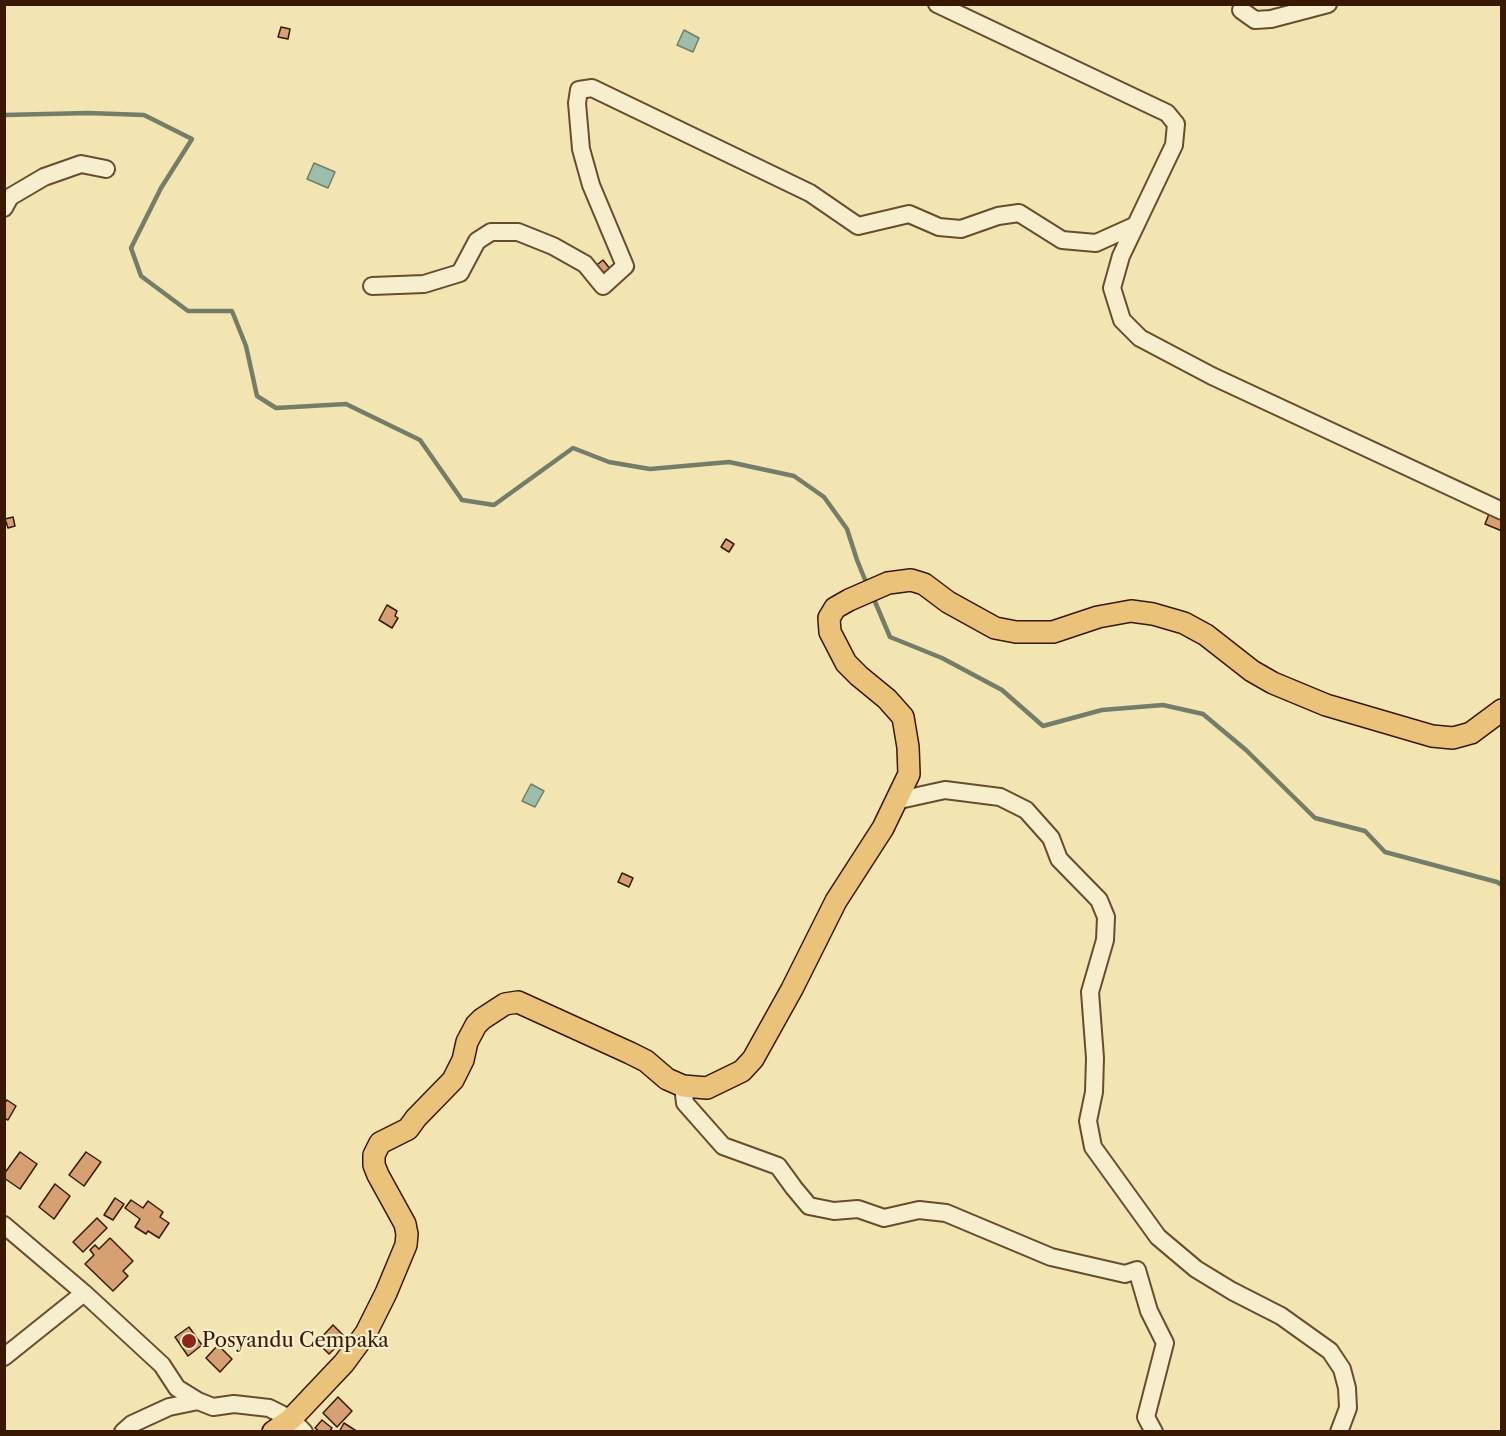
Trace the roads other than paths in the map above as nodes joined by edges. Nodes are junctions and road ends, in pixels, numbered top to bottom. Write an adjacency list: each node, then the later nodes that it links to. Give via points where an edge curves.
1 (937, 4): 6 (street, via 1167,113 1176,124 1174,145)
2 (1328, 4): 3 (street, via 1271,19 1255,20)
3 (1240, 10)
4 (106, 169): 5 (street, via 81,164 44,177 10,197)
5 (4, 208)
6 (1136, 225): 7 (street, via 1096,243 1062,240 1019,213 961,229 939,226 909,214 858,225 810,193 592,88 579,90 581,149 591,185 625,266 603,286 585,264 518,232 491,232 477,241 460,273 424,284); 8 (street, via 1112,288 1122,320 1140,339 1290,414)
7 (372, 286)
8 (1502, 511)
9 (1502, 710): 10 (main road, via 1471,733 1453,738 1432,736 1326,705 1273,683 1184,623 1131,610 1053,632 1017,632 995,628 924,584 911,580 888,583 835,608 829,618 830,632 846,663 903,717 909,774)
10 (895, 801): 11 (main road, via 883,828 836,901 753,1059 742,1071 707,1088); 20 (street, via 945,790 1000,797 1026,810 1051,838 1059,859 1099,900 1106,917 1105,940 1090,992 1095,1058 1088,1121 1093,1147 1158,1237 1196,1269 1281,1316 1330,1351 1342,1369 1347,1388 1348,1408)
11 (683, 1086): 16 (main road, via 667,1079 646,1061 518,1002 505,1004 482,1019 467,1042 453,1080 408,1129 380,1143 374,1155 375,1165 405,1224 406,1245 366,1333); 19 (street, via 685,1103 723,1146 778,1166 809,1206 834,1211 858,1209 884,1218 919,1210 946,1213 1052,1257 1125,1274 1137,1270 1149,1311 1165,1343 1146,1417)
12 (4, 1225): 13 (street)
13 (84, 1293): 14 (street); 15 (street, via 162,1365 177,1388)
14 (4, 1357)
15 (198, 1401): 16 (street, via 213,1407 234,1404 269,1408); 17 (street, via 169,1407)
16 (297, 1425): 18 (main road)
17 (123, 1431)
18 (273, 1431)
19 (1154, 1431)
20 (1339, 1431)

